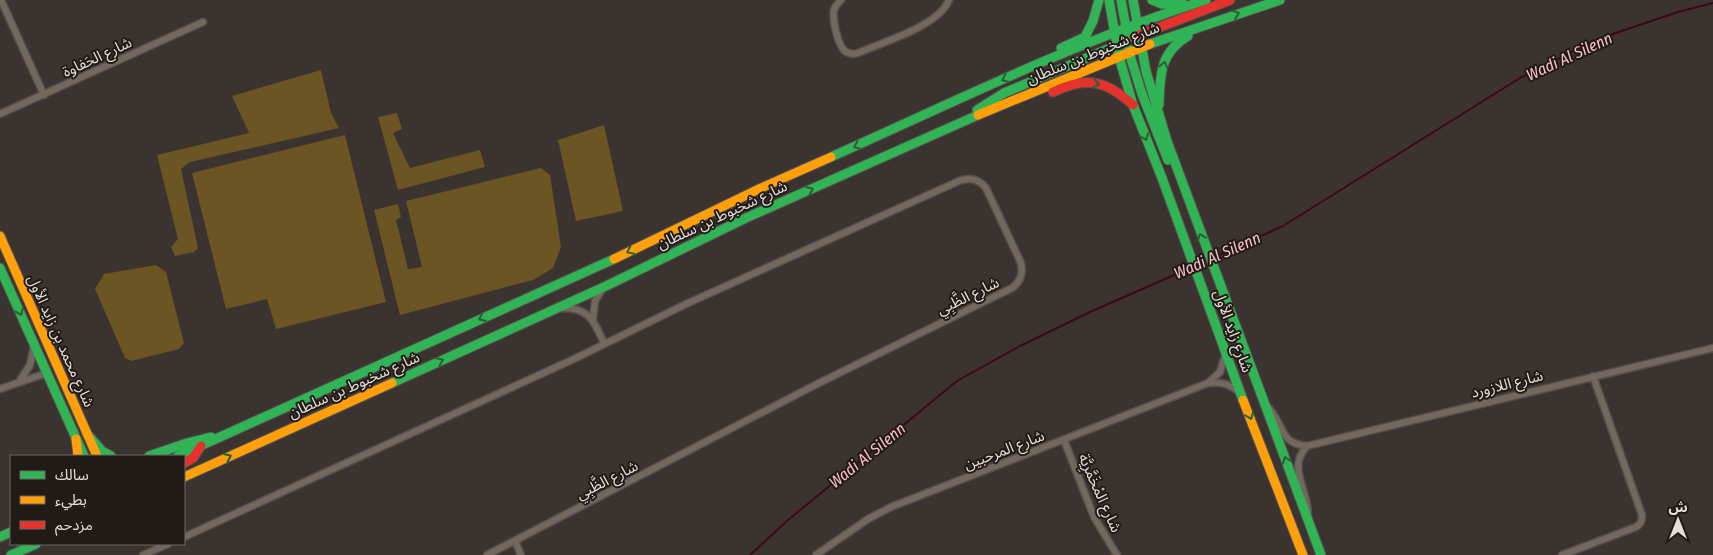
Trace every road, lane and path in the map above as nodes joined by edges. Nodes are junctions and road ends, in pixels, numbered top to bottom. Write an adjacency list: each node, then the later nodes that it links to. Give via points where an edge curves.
1 (1, 0): 22 (street)
2 (841, 0): 3 (street, via 834,18 840,47 851,54 926,24 939,15)
3 (949, 0)
4 (1099, 0): 21 (main road, via 1085,37 1048,55)
5 (1109, 0): 16 (main road)
6 (1121, 0): 17 (main road)
7 (1133, 0): 14 (main road, شارع زايد الأول)
8 (1152, 0): 12 (main road, via 1162,4)
9 (1206, 0): 12 (main road, شارع شخبوط بن سلطان)
10 (1230, 0): 17 (main road)
11 (1280, 0): 15 (main road, شارع شخبوط بن سلطان, one-way to 11)
12 (1197, 3): 14 (main road, شارع شخبوط بن سلطان)
13 (203, 22): 22 (street, شارع الحَفاوة)
14 (1136, 24): 17 (main road, شارع زايد الأول)
15 (1208, 24): 18 (main road, شارع شخبوط بن سلطان); 25 (main road, one-way to 15, via 1161,77 1168,51)
16 (1115, 34): 17 (main road, شارع شخبوط بن سلطان); 21 (main road, شارع شخبوط بن سلطان)
17 (1127, 39): 18 (main road); 19 (main road); 20 (main road, شارع زايد الأول); 26 (main road, via 1004,94)
18 (1141, 48): 19 (main road, شارع شخبوط بن سلطان); 25 (main road, شارع زايد الأول)
19 (1130, 53): 20 (main road, شارع شخبوط بن سلطان); 27 (main road, via 1162,147)
20 (1119, 57): 23 (main road, شارع زايد الأول); 26 (main road, شارع شخبوط بن سلطان)
21 (1036, 66): 46 (main road, شارع شخبوط بن سلطان, one-way to 46, via 761,188)
22 (44, 95): 24 (street, شارع الحَفاوة)
23 (1133, 105): 26 (main road, one-way to 23, via 998,112 1081,82 1112,89); 36 (main road, شارع زايد الأول, one-way to 36)
24 (0, 114)
25 (1159, 114): 27 (main road, شارع زايد الأول)
26 (966, 119): 30 (main road, شارع شخبوط بن سلطان, one-way to 26, via 746,218)
27 (1177, 170): 43 (main road, شارع زايد الأول, one-way to 27)
28 (0, 236): 44 (main road, شارع محمد بن زايد الأول)
29 (0, 268): 34 (main road, شارع محمد بن زايد الأول, one-way to 34)
30 (606, 286): 31 (main road, شارع شخبوط بن سلطان); 32 (street, via 595,301)
31 (557, 308): 32 (street, via 576,309); 58 (main road, شارع شخبوط بن سلطان, one-way to 31)
32 (593, 319): 33 (street)
33 (604, 343): 60 (street, شارع الظَّبِي); 61 (street, شارع الظَّبِي, via 965,179 977,180 986,188 1022,269 1020,280 1012,288 819,383)
34 (34, 345): 37 (main road, شارع محمد بن زايد الأول); 39 (street, via 30,365)
35 (1713, 348): 38 (street, شارع اللازورد)
36 (1226, 352): 40 (street, شارع المرحبين, via 1223,368); 42 (main road, شارع زايد الأول)
37 (47, 373): 39 (street); 44 (main road, via 55,373 70,407); 47 (main road, شارع محمد بن زايد الأول)
38 (1593, 376): 50 (street, شارع اللازورد); 73 (street, via 1642,516 1641,524)
39 (19, 382): 41 (street)
40 (1208, 383): 42 (street, via 1226,384); 48 (street, شارع المرحبين)
41 (0, 389)
42 (1243, 397): 71 (main road, شارع زايد الأول, one-way to 71)
43 (1265, 405): 50 (street, via 1289,441); 59 (main road, شارع زايد الأول, one-way to 43)
44 (79, 416): 45 (main road, شارع محمد بن زايد الأول)
45 (86, 434): 53 (main road, شارع محمد بن زايد الأول); 54 (main road)
46 (222, 437): 49 (main road, شارع شخبوط بن سلطان); 55 (main road, via 195,440)
47 (76, 439): 51 (main road); 52 (main road, شارع محمد بن زايد الأول)
48 (1064, 440): 69 (street, شارع المرحبين, via 891,507); 70 (street, شارع المْخَمَّرِيَّة, via 1094,517)
49 (202, 446): 56 (main road, شارع شخبوط بن سلطان); 57 (main road)
50 (1307, 446): 59 (street, via 1297,464)
51 (78, 455)
52 (84, 455)
53 (96, 455)
54 (109, 455)
55 (152, 455)
56 (180, 455)
57 (185, 462)
58 (185, 477)
59 (1308, 520): 72 (main road, شارع زايد الأول)
60 (185, 536)
61 (515, 541): 67 (street, شارع الظَّبِي); 68 (street)
62 (20, 545): 65 (main road)
63 (34, 545): 65 (main road)
64 (166, 545): 66 (street)
65 (11, 555)
66 (143, 555)
67 (487, 555)
68 (521, 555)
69 (816, 555)
70 (1116, 555)
71 (1303, 555)
72 (1321, 555)
73 (1562, 555)

